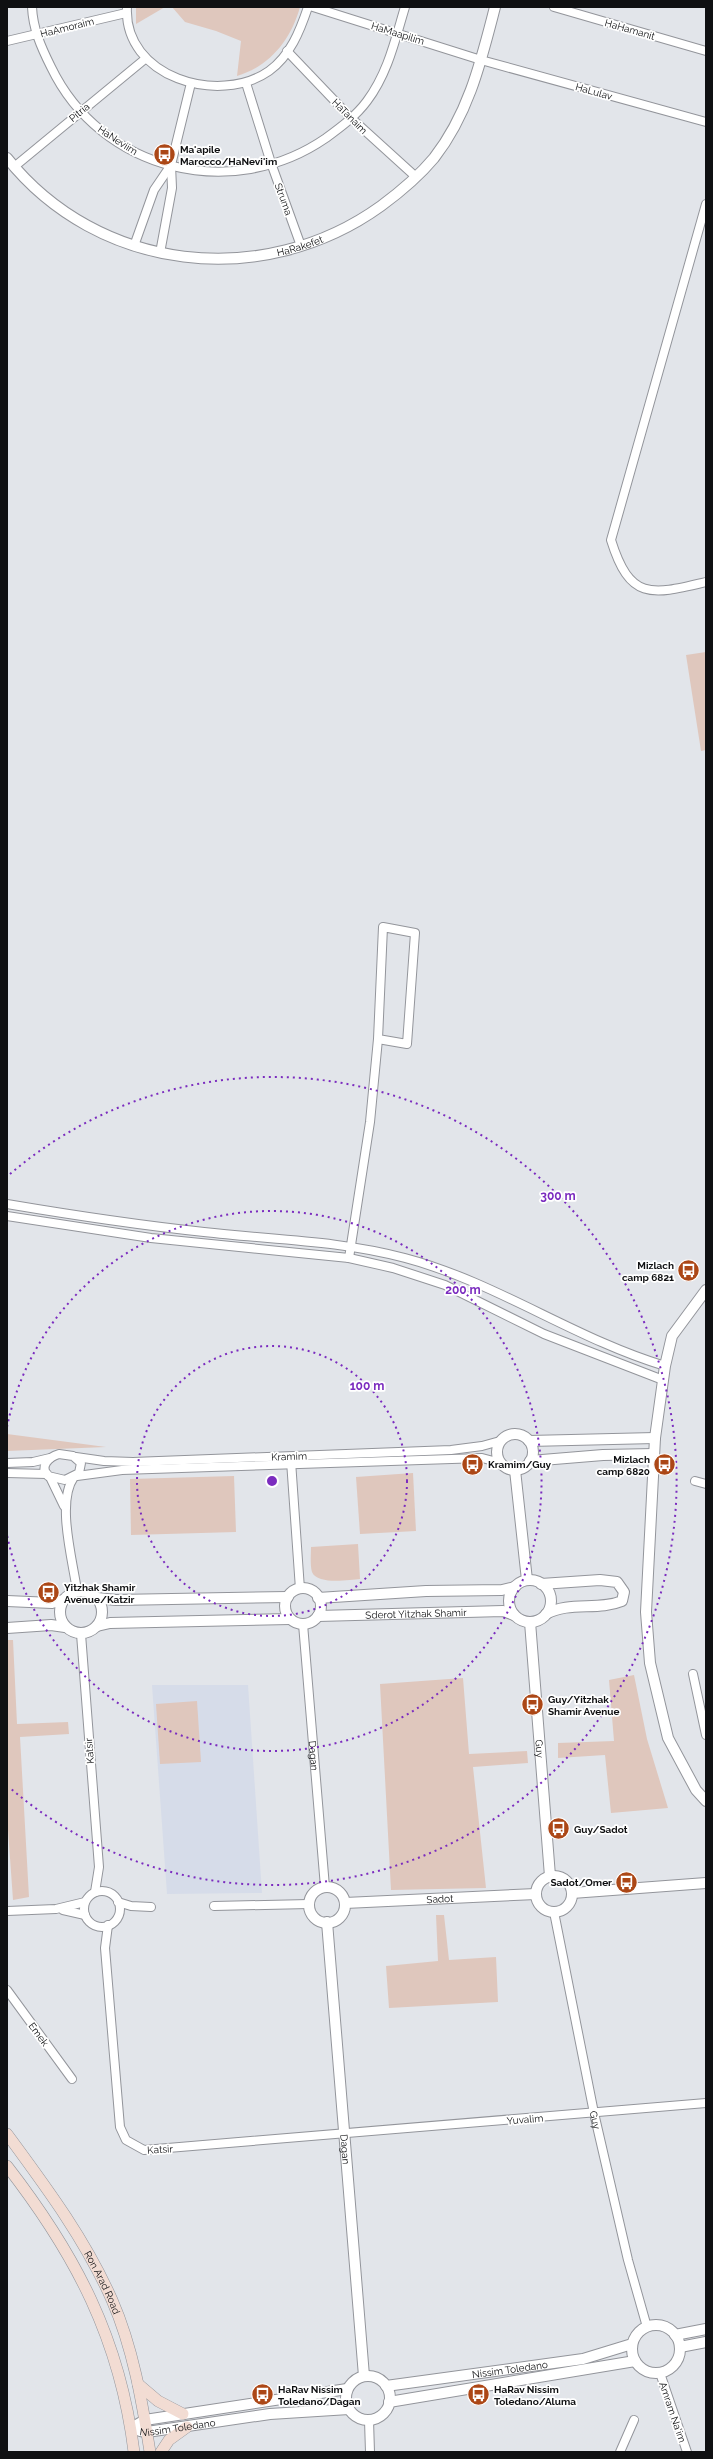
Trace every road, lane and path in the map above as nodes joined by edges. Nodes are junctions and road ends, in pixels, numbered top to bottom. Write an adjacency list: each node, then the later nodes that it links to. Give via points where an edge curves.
1 (32, 7): 9 (street, HaNeviim)
2 (308, 7): 11 (street, via 301,29)
3 (313, 7): 8 (street, HaMaapilim)
4 (405, 7): 8 (street, HaNeviim)
5 (496, 7): 14 (street, HaRakefet)
6 (554, 7): 12 (street, HaHamanit)
7 (127, 10): 9 (street, HaAmoraim); 13 (street, via 136,46)
8 (398, 33): 14 (street, HaMaapilim); 18 (street, HaNeviim, via 380,82 366,103)
9 (36, 35): 10 (street, HaAmoraim); 17 (street, HaNeviim, via 68,98)
10 (7, 41)
11 (287, 51): 16 (street, via 269,71); 18 (street, HaTanaim)
12 (706, 51)
13 (145, 58): 15 (street, via 169,75); 17 (street, Pitria)
14 (481, 60): 19 (street, HaLulav); 24 (street, HaRakefet, via 460,119 433,158)
15 (191, 83): 16 (street, via 213,86); 22 (street)
16 (246, 83): 21 (street, Struma)
17 (81, 111): 22 (street, HaNeviim, via 96,126 131,150); 23 (street, Pitria)
18 (351, 118): 21 (street, HaNeviim, via 309,149); 24 (street, HaTanaim)
19 (706, 122)
20 (7, 158): 23 (street, HaRakefet)
21 (271, 163): 22 (street, HaNeviim, via 228,173 198,171); 27 (street, Struma)
22 (171, 165): 26 (street, via 154,190); 28 (street, via 172,188)
23 (14, 167): 26 (street, HaRakefet, via 41,194 71,216 102,234)
24 (416, 177): 27 (street, HaRakefet, via 392,198 352,226 317,242)
25 (706, 204): 29 (street, via 611,540 618,562 630,581 649,591 665,592)
26 (134, 246): 28 (street, HaRakefet)
27 (301, 246): 28 (street, HaRakefet, via 244,258 196,259)
28 (160, 253)
29 (706, 582)
30 (378, 1039): 30 (street, via 383,927 415,933 407,1044); 33 (street, via 370,1122)
31 (7, 1204): 33 (street, via 205,1232)
32 (7, 1216): 34 (street, via 150,1238)
33 (351, 1246): 34 (street); 36 (street, via 405,1258 456,1274 631,1356)
34 (349, 1258): 37 (street, via 393,1268 445,1285 544,1334)
35 (706, 1290): 36 (street, via 672,1336)
36 (665, 1366): 37 (street)
37 (662, 1380): 38 (street)
38 (655, 1438): 40 (street); 41 (street)
39 (500, 1441): 40 (street, via 507,1435 517,1433); 42 (street, Kramim, via 451,1450); 47 (street, via 496,1453)
40 (530, 1441): 45 (street, via 533,1451)
41 (654, 1454): 45 (street); 78 (street, via 646,1612 650,1663 668,1738 696,1790)
42 (291, 1456): 43 (street, Kramim, via 133,1462); 48 (street)
43 (76, 1457): 44 (street, via 63,1454); 52 (street, via 81,1466)
44 (50, 1458): 46 (street, via 33,1462); 51 (street, via 44,1466)
45 (530, 1461): 49 (street, via 526,1466)
46 (7, 1463)
47 (501, 1463): 48 (street, Kramim, via 482,1458); 49 (street)
48 (292, 1465): 52 (street, Kramim, via 122,1470); 59 (street)
49 (515, 1470): 56 (street)
50 (7, 1473): 51 (street)
51 (48, 1476): 52 (street, via 61,1480); 55 (street, via 58,1490)
52 (75, 1476): 55 (street, via 66,1494)
53 (695, 1481): 54 (street)
54 (706, 1484)
55 (66, 1512): 60 (street)
56 (527, 1580): 57 (street); 58 (street)
57 (541, 1584): 66 (street, via 550,1598); 66 (street, via 600,1580 617,1582 624,1592 622,1601 613,1605 565,1608)
58 (515, 1587): 63 (street, Sderot Yitzhak Shamir, via 502,1590 426,1591); 67 (street, via 509,1598)
59 (300, 1589): 61 (street, via 293,1591); 63 (street, via 311,1591)
60 (77, 1591): 62 (street, via 91,1593); 64 (street)
61 (288, 1597): 62 (street, via 116,1600); 69 (street, via 285,1606)
62 (97, 1598): 72 (street, via 102,1609 101,1621)
63 (318, 1598): 68 (street)
64 (63, 1600): 65 (street, via 52,1603); 73 (street, via 60,1617)
65 (7, 1601)
66 (546, 1614): 70 (street, via 539,1620)
67 (514, 1615): 68 (street, Sderot Yitzhak Shamir, via 503,1611); 70 (street)
68 (318, 1616): 71 (street)
69 (290, 1619): 71 (street); 72 (street, via 110,1623)
70 (530, 1622): 80 (street, Guy)
71 (304, 1624): 82 (street, Dagan)
72 (97, 1626): 75 (street)
73 (65, 1627): 74 (street, via 51,1625); 75 (street)
74 (7, 1628)
75 (81, 1634): 79 (street, Katsir)
76 (693, 1674): 77 (street)
77 (706, 1735)
78 (706, 1801)
79 (99, 1867): 83 (street, Katsir); 84 (street, Katsir)
80 (550, 1876): 85 (street, via 565,1880); 86 (street, via 540,1882)
81 (706, 1883): 85 (street)
82 (325, 1887): 89 (street, via 338,1891); 90 (street, via 314,1893)
83 (95, 1892): 84 (street); 87 (street)
84 (108, 1892): 88 (street)
85 (572, 1893): 96 (street, via 568,1904)
86 (536, 1894): 89 (street, Sadot); 96 (street, via 539,1904)
87 (85, 1902): 94 (street); 98 (street)
88 (118, 1902): 93 (street); 97 (street)
89 (344, 1903): 99 (street, via 340,1917)
90 (309, 1904): 92 (street); 99 (street, via 314,1917)
91 (151, 1906): 93 (street)
92 (214, 1906)
93 (140, 1907): 97 (street)
94 (56, 1909): 95 (street); 98 (street)
95 (7, 1910)
96 (554, 1912): 106 (street, Guy)
97 (118, 1915): 101 (street)
98 (85, 1916): 100 (street)
99 (327, 1922): 108 (street, Dagan)
100 (95, 1925): 101 (street); 102 (street, Katsir)
101 (108, 1925): 102 (street, Katsir)
102 (105, 1948): 108 (street, Katsir, via 120,2127 126,2140 144,2150)
103 (7, 1990): 104 (street, Emek)
104 (72, 2079)
105 (706, 2103): 106 (street, Yuvalim)
106 (594, 2113): 108 (street, Yuvalim); 110 (street, Guy, via 628,2260)
107 (7, 2134): 119 (main road, Ron Arad Road, via 69,2218 89,2253 113,2300)
108 (344, 2134): 118 (street, Dagan)
109 (7, 2166): 129 (main road, Ron Arad Road, via 50,2224 80,2275 96,2310 118,2374)
110 (647, 2327): 112 (street, via 666,2327); 114 (street, via 637,2333)
111 (706, 2328): 112 (street)
112 (675, 2336): 115 (street)
113 (706, 2342): 115 (street)
114 (632, 2344): 116 (street); 120 (street, Nissim Toledano, via 583,2359)
115 (680, 2348): 117 (street, via 672,2366)
116 (635, 2361): 117 (street, via 646,2371); 122 (street, Nissim Toledano)
117 (660, 2373): 136 (street, Amram Na'im)
118 (364, 2376): 120 (street, via 377,2377); 121 (street, via 351,2382)
119 (138, 2384): 124 (main road, via 152,2397); 125 (main road, Ron Arad Road)
120 (386, 2386): 122 (street, via 389,2390)
121 (347, 2389): 123 (street, via 345,2398); 124 (street, Nissim Toledano)
122 (389, 2402): 126 (street, via 382,2415)
123 (349, 2409): 126 (street, via 358,2418); 128 (street, Nissim Toledano, via 270,2414)
124 (184, 2414): 125 (street, Nissim Toledano)
125 (145, 2420): 129 (street, Nissim Toledano); 130 (main road, Ron Arad Road)
126 (369, 2420): 134 (street)
127 (634, 2420): 135 (street)
128 (187, 2427): 130 (street, Nissim Toledano); 133 (main road, via 168,2440)
129 (131, 2428): 130 (street, Nissim Toledano); 131 (main road, Ron Arad Road)
130 (147, 2432): 132 (main road, Ron Arad Road)
131 (134, 2452)
132 (150, 2452)
133 (161, 2452)
134 (370, 2452)
135 (620, 2452)
136 (687, 2452)

